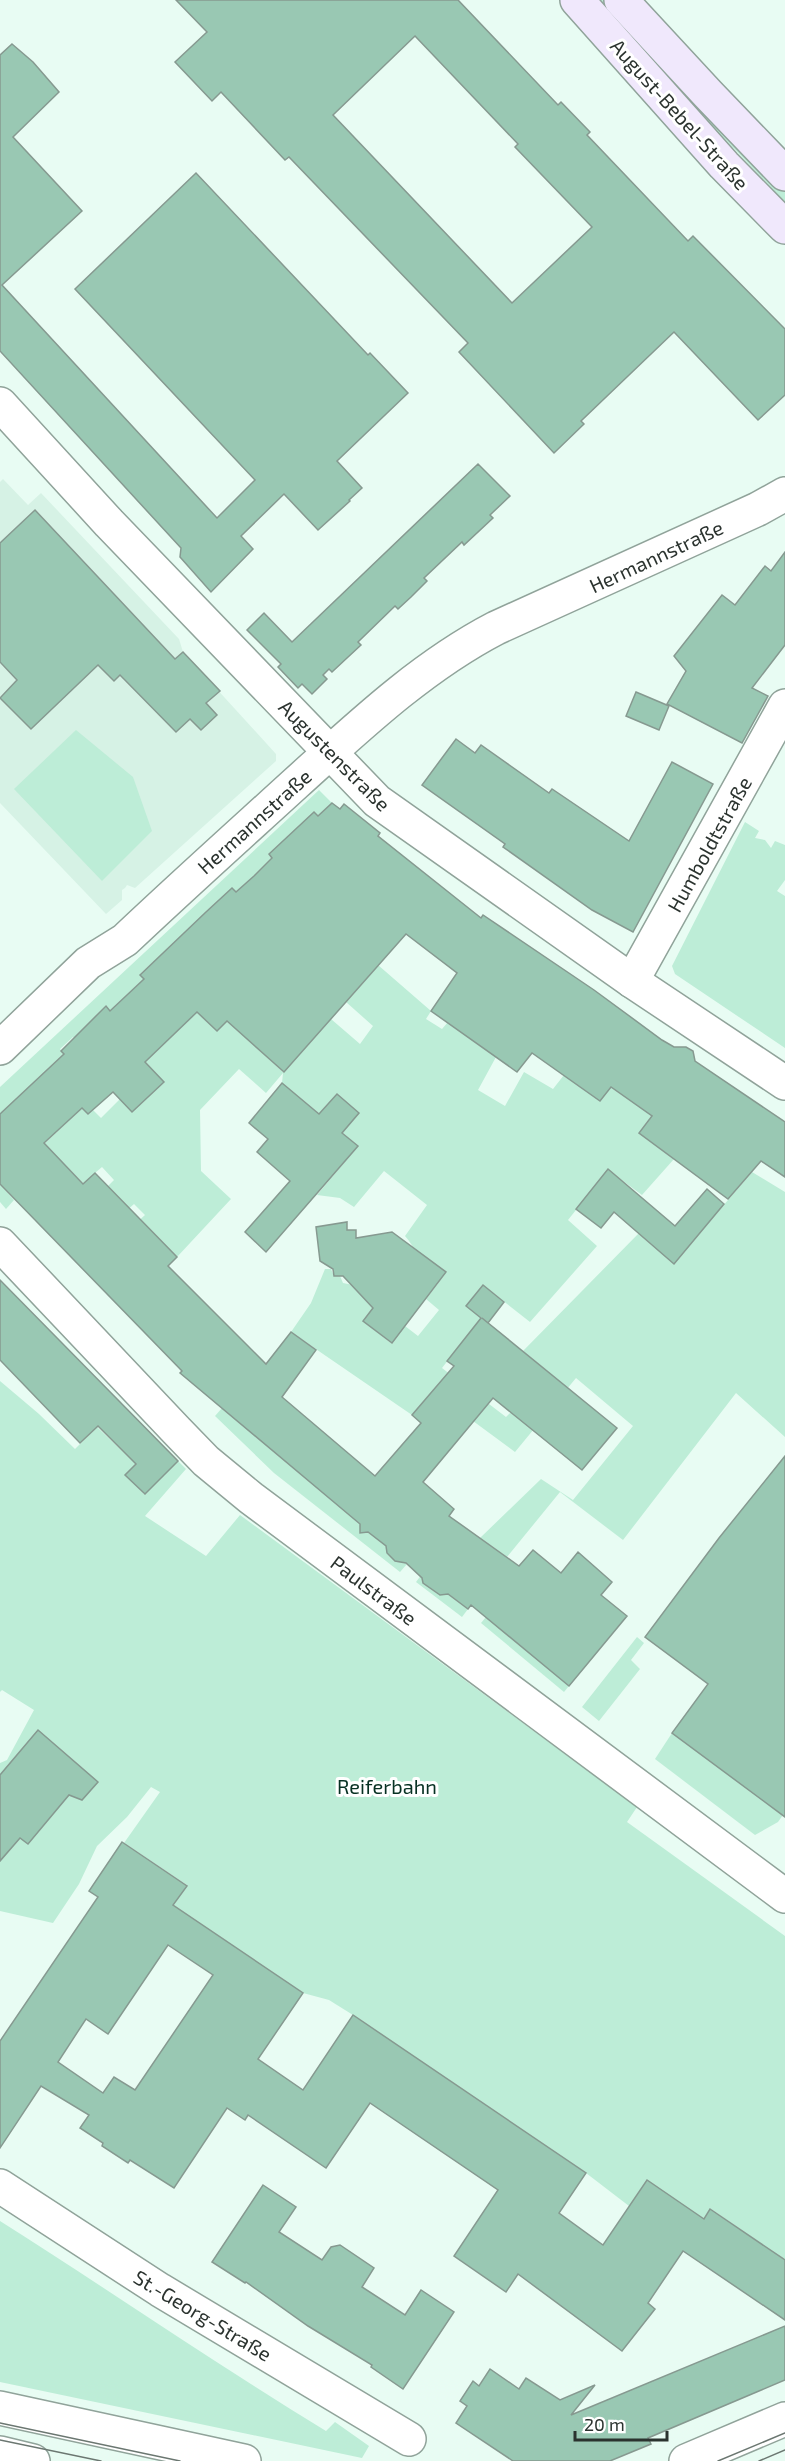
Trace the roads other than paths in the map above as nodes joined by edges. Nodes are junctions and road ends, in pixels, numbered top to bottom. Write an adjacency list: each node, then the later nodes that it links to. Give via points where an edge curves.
1 (577, 0): 4 (main road, August-Bebel-Straße, via 724,165)
2 (621, 0): 3 (main road, August-Bebel-Straße)
3 (785, 174)
4 (785, 227)
5 (0, 404): 8 (street, Augustenstraße)
6 (785, 494): 8 (street, Hermannstraße, via 462,646 423,673)
7 (785, 706): 9 (street, Humboldtstraße)
8 (329, 753): 9 (street, Augustenstraße, via 377,801); 10 (street, Hermannstraße, via 124,940 88,963)
9 (632, 981): 11 (street, Augustenstraße)
10 (0, 1048)
11 (785, 1083)
12 (0, 1244): 13 (street, Paulstraße, via 206,1461 242,1491)
13 (785, 1896)
14 (0, 2186): 17 (street, St.-Georg-Straße, via 160,2290)
15 (0, 2408): 20 (street)
16 (785, 2419): 21 (street)
17 (409, 2439)
18 (0, 2453): 19 (street)
19 (33, 2461)
20 (244, 2461)
21 (686, 2461)

